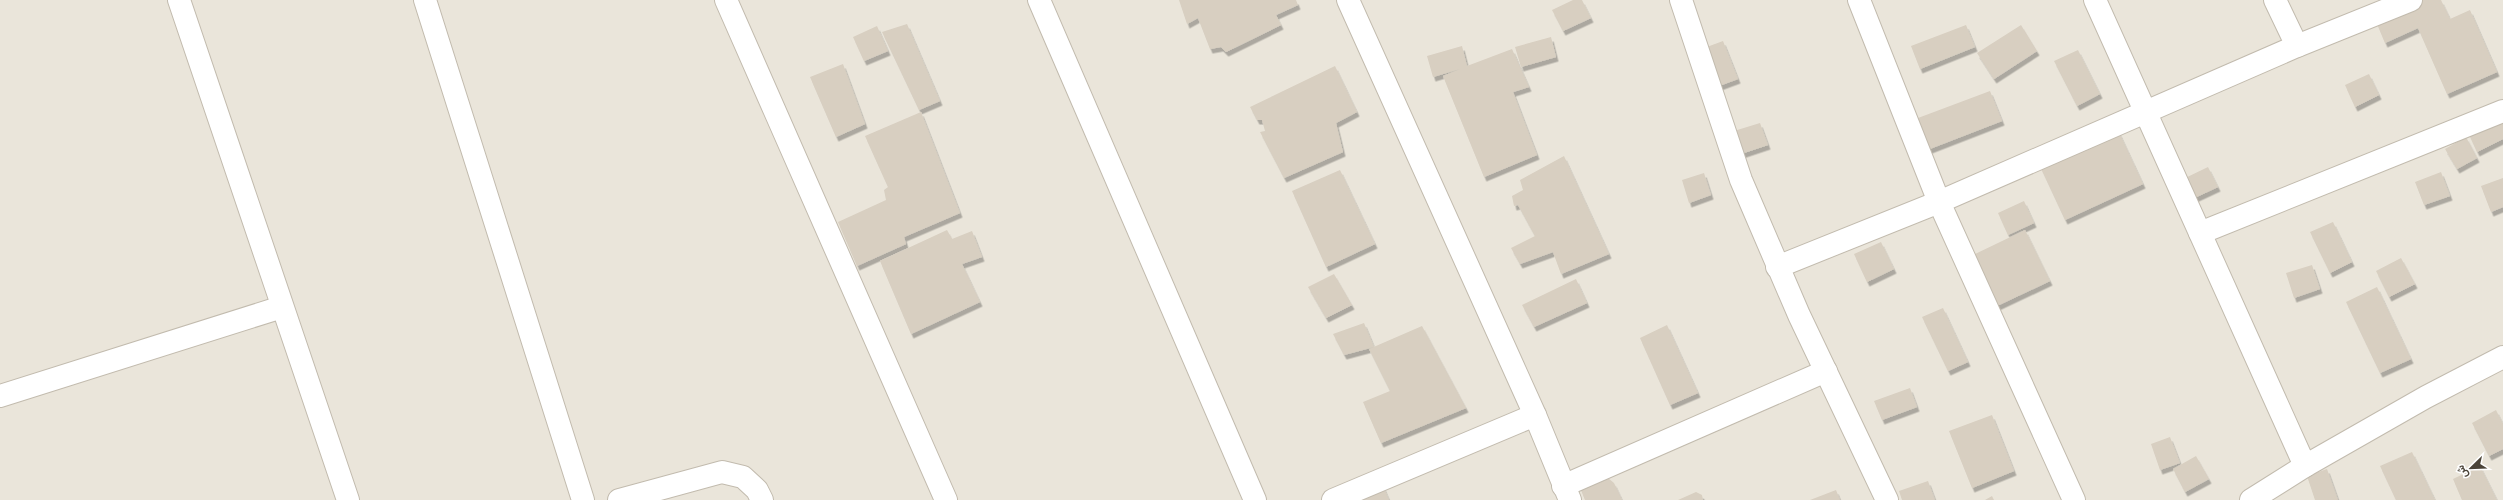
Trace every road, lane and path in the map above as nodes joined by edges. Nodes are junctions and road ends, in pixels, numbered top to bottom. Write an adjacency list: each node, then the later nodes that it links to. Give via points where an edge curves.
1 (179, 0): 17 (street)
2 (425, 0): 26 (street)
3 (726, 0): 29 (street)
4 (1039, 0): 30 (street)
5 (1348, 0): 21 (street)
6 (1681, 0): 16 (street, via 1741,180)
7 (1859, 0): 14 (street)
8 (2096, 0): 12 (street)
9 (2275, 0): 11 (street)
10 (2411, 0): 11 (street)
11 (2297, 46): 12 (street)
12 (2146, 111): 14 (street); 15 (street)
13 (2503, 111): 15 (street)
14 (1939, 202): 16 (street); 33 (street)
15 (2200, 233): 22 (street)
16 (1777, 267): 19 (street)
17 (282, 307): 20 (street); 25 (street)
18 (2503, 357): 22 (street, via 2426,397)
19 (1826, 371): 23 (street); 32 (street)
20 (0, 396)
21 (1535, 415): 23 (street); 31 (street)
22 (2305, 466): 24 (street)
23 (1567, 493)
24 (2257, 498)
25 (348, 500)
26 (583, 500)
27 (619, 500): 28 (street, via 722,472 743,477 757,490)
28 (762, 500)
29 (946, 500)
30 (1255, 500)
31 (1333, 500)
32 (1887, 500)
33 (2074, 500)

